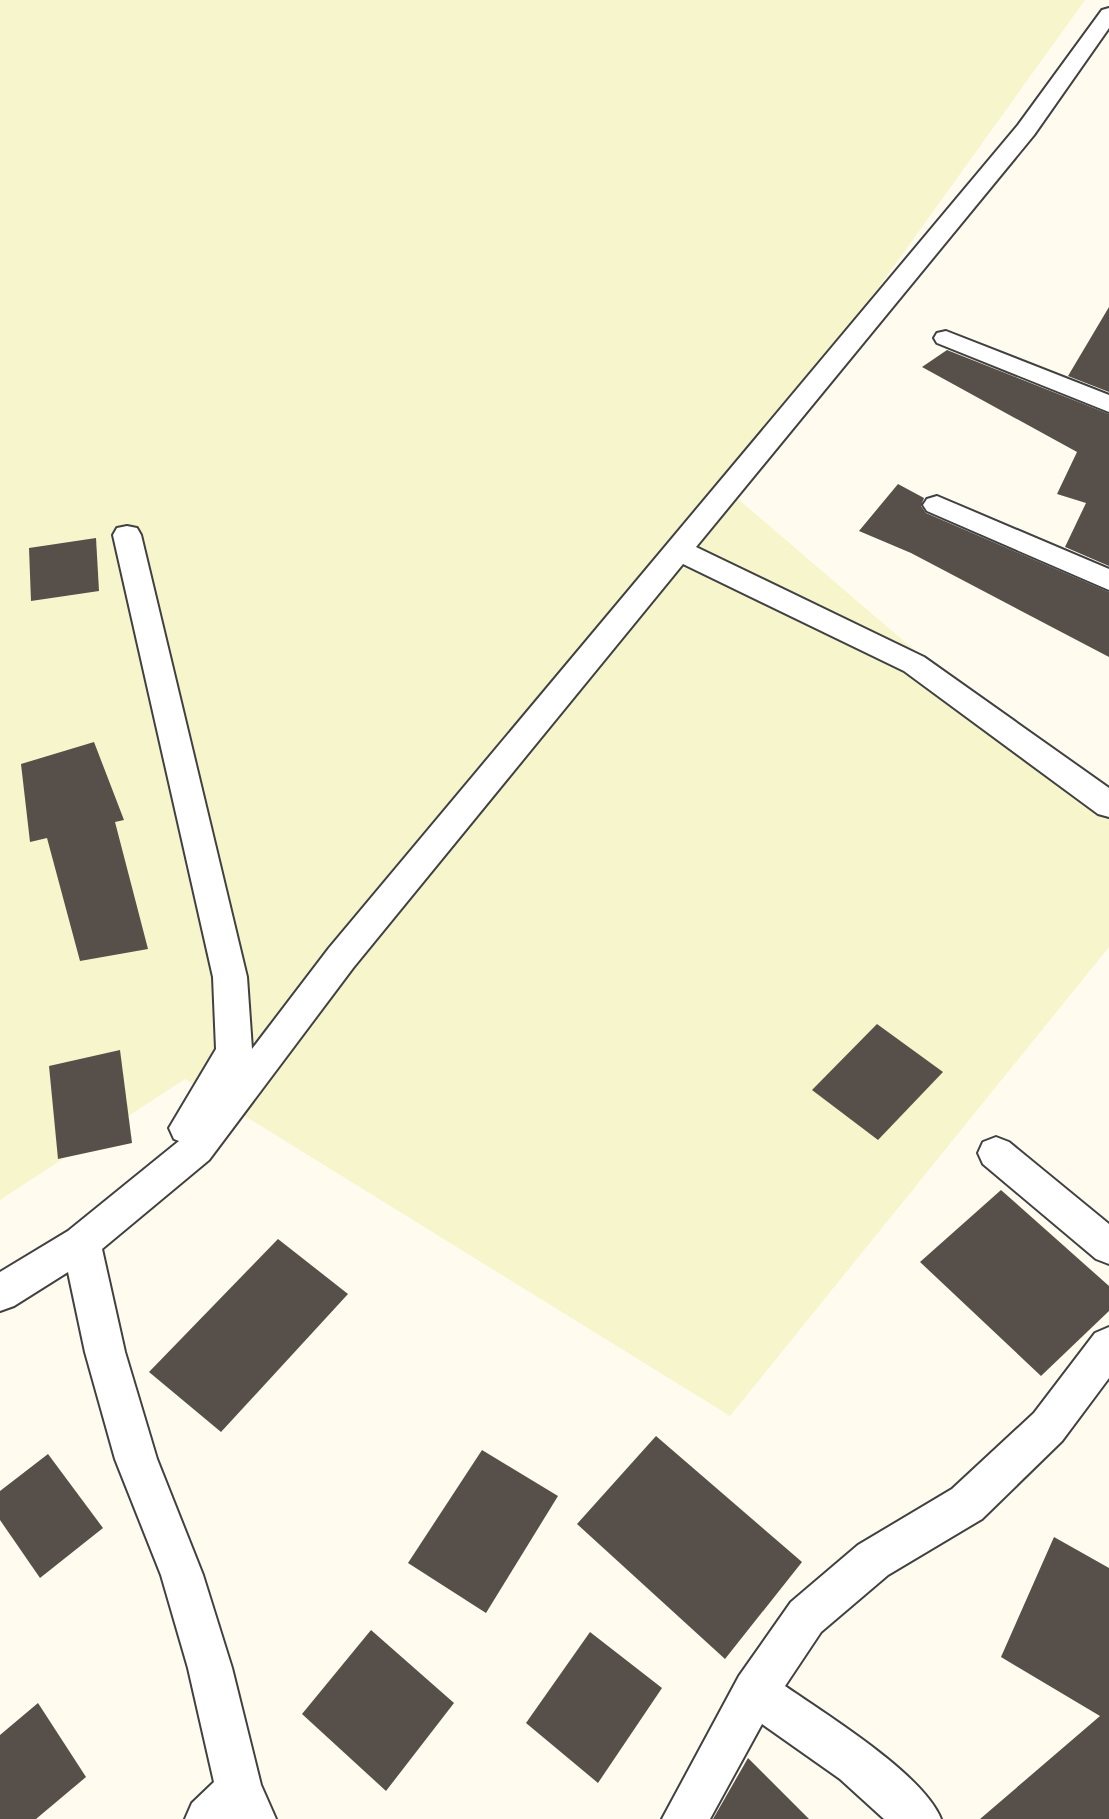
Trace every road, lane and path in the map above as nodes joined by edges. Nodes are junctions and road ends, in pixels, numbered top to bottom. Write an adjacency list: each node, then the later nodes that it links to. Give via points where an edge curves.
1 (1109, 14): 6 (street, via 1026,130)
2 (946, 338): 3 (street)
3 (1109, 404)
4 (937, 505): 7 (street)
5 (127, 535): 10 (street, via 230,977 234,1050 198,1115)
6 (678, 550): 8 (street, via 914,664); 10 (street, via 341,958 196,1149)
7 (1109, 580)
8 (1109, 805)
9 (996, 1153): 11 (street)
10 (81, 1243): 12 (street); 15 (street, via 132,1446 182,1575 210,1668)
11 (1109, 1247)
12 (0, 1293)
13 (1109, 1346): 14 (street, via 1048,1427 967,1504 873,1560 806,1617)
14 (755, 1692): 16 (street); 17 (street, via 856,1763)
15 (233, 1809)
16 (685, 1819)
17 (918, 1819)

